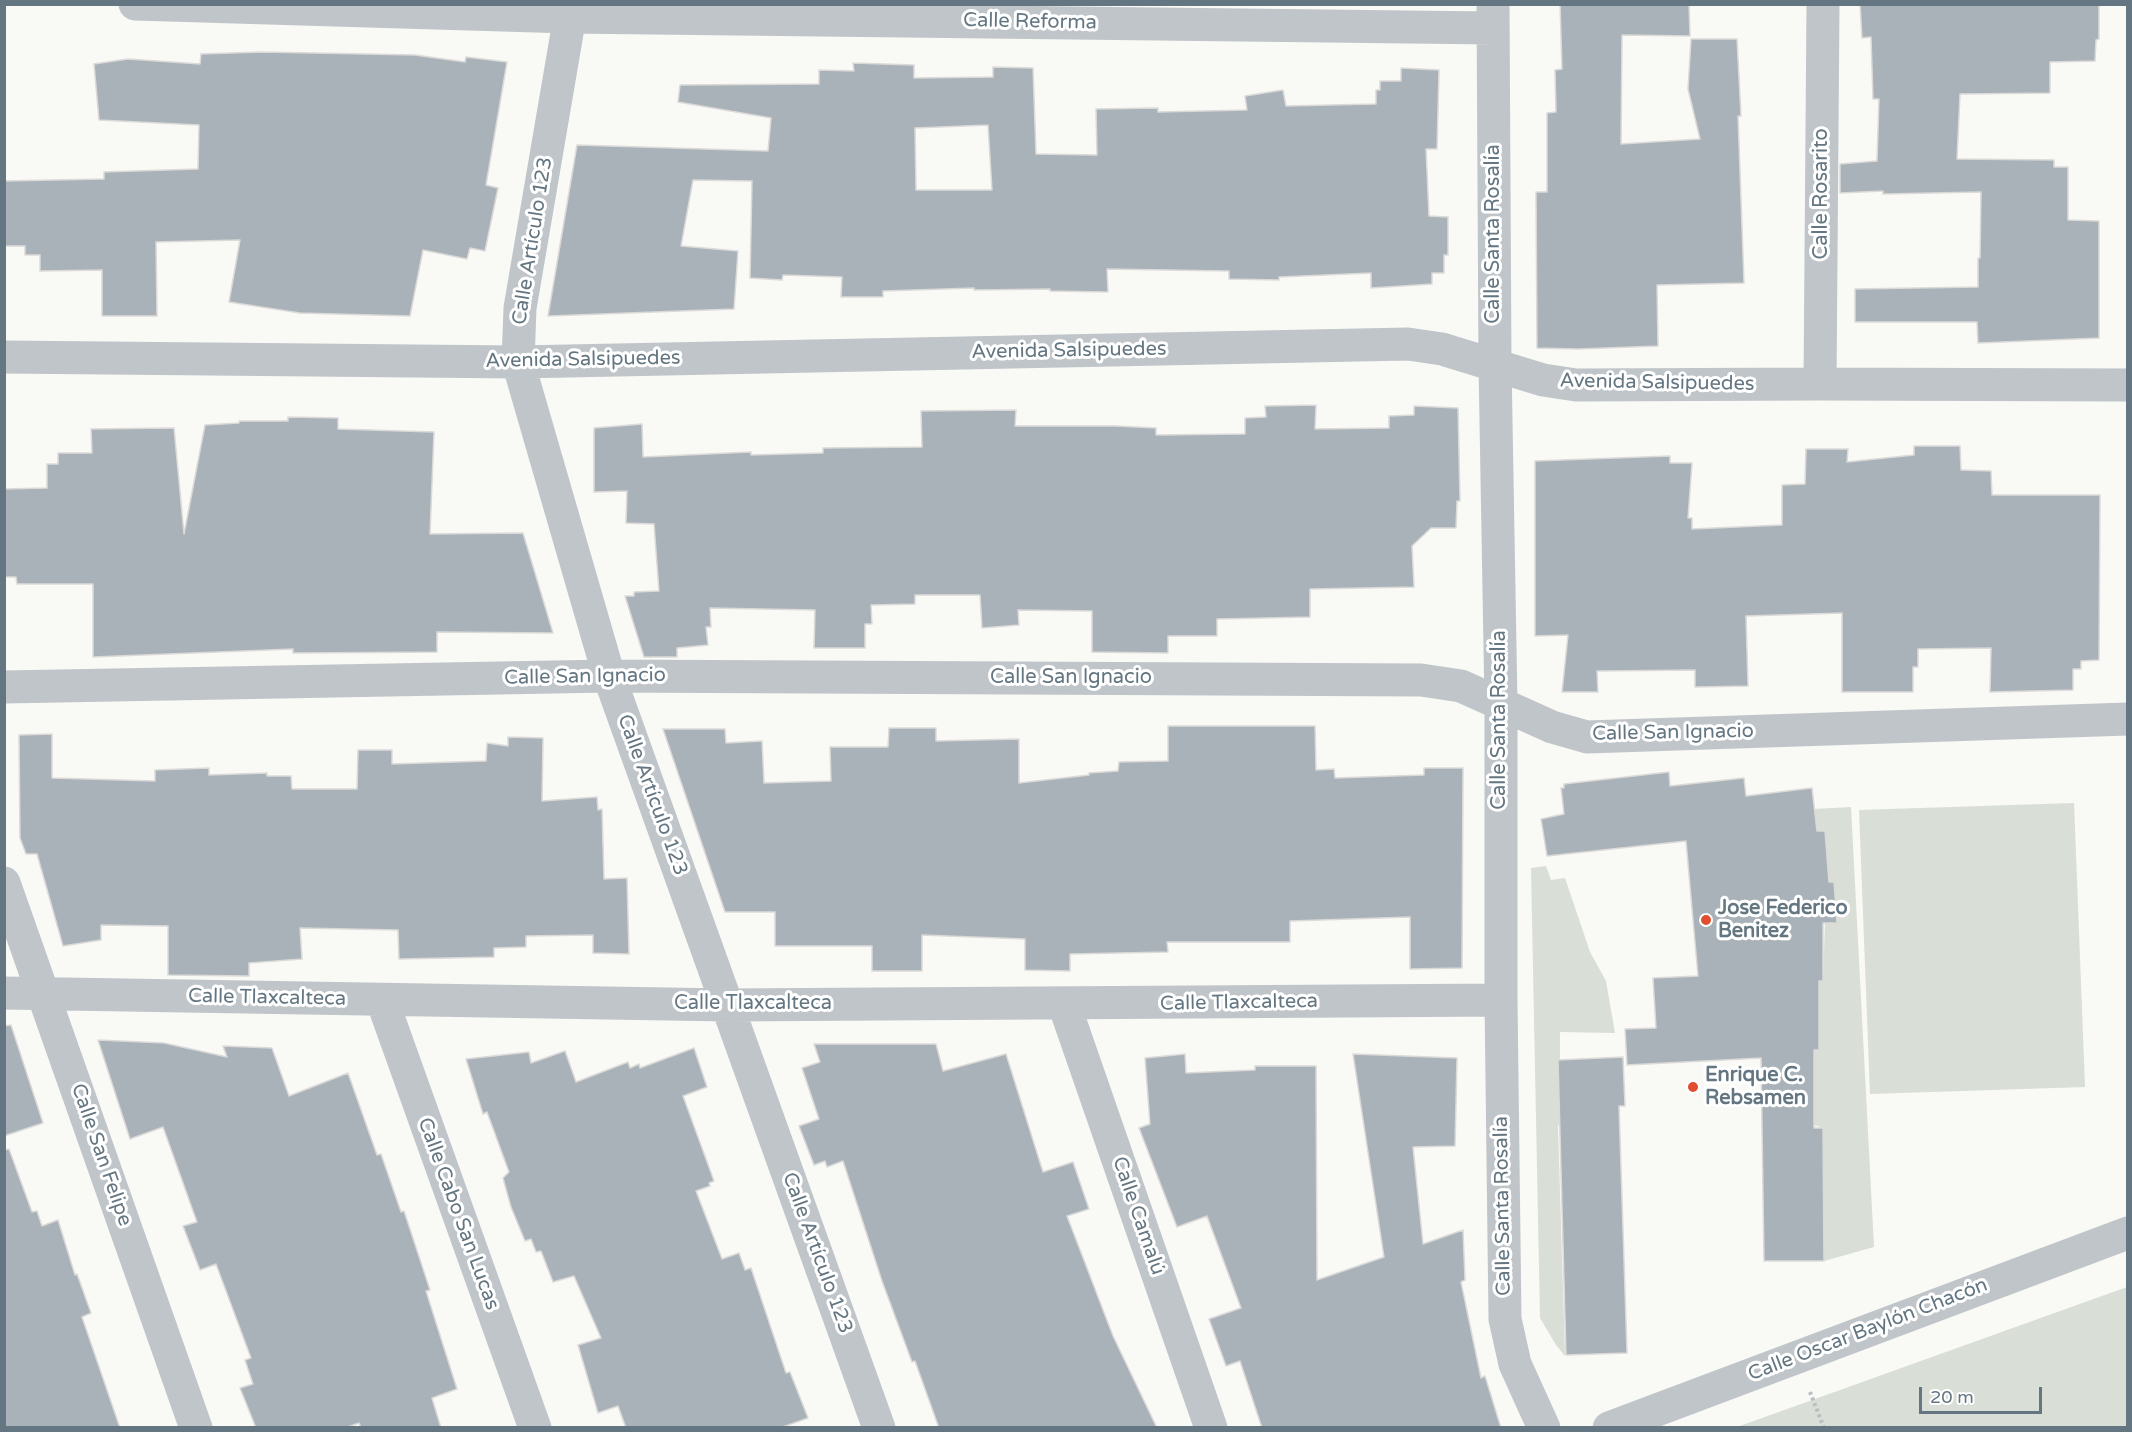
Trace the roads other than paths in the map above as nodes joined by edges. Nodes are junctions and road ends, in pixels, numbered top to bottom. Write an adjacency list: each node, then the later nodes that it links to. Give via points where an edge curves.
1 (135, 4): 3 (street, Calle Reforma)
2 (1823, 4): 8 (street, Calle Rosarito)
3 (571, 11): 4 (street, Calle Reforma); 6 (street, Calle Artículo 123, via 520,308)
4 (1493, 16): 7 (street, Calle Santa Rosalía)
5 (4, 357): 6 (street, Avenida Salsipuedes)
6 (518, 362): 7 (street, Avenida Salsipuedes, via 1408,344); 10 (street, Calle Artículo 123)
7 (1495, 364): 8 (street, Avenida Salsipuedes, via 1576,386); 12 (street, Calle Santa Rosalía)
8 (1820, 384): 9 (street, Avenida Salsipuedes)
9 (2127, 385)
10 (609, 676): 11 (street, Calle San Ignacio); 12 (street, Calle San Ignacio, via 1421,680 1461,686); 20 (street, Calle Artículo 123)
11 (4, 687)
12 (1501, 704): 13 (street, Calle San Ignacio, via 1552,727 1587,736); 18 (street, Calle Santa Rosalía)
13 (2127, 719)
14 (4, 883): 16 (street, Calle San Felipe)
15 (4, 993): 16 (street, Calle Tlaxcalteca)
16 (44, 994): 17 (street, Calle Tlaxcalteca); 22 (street, Calle San Felipe)
17 (382, 1000): 20 (street, Calle Tlaxcalteca); 23 (street, Calle Cabo San Lucas)
18 (1501, 1000): 19 (street, Calle Tlaxcalteca); 26 (street, Calle Santa Rosalía, via 1505,1319 1515,1364)
19 (1064, 1004): 20 (street, Calle Tlaxcalteca); 25 (street, Calle Camalú)
20 (728, 1005): 24 (street, Calle Artículo 123)
21 (2127, 1233): 27 (street, Calle Oscar Baylón Chacón)
22 (196, 1428)
23 (535, 1428)
24 (879, 1428)
25 (1211, 1428)
26 (1544, 1428)
27 (1609, 1428)

